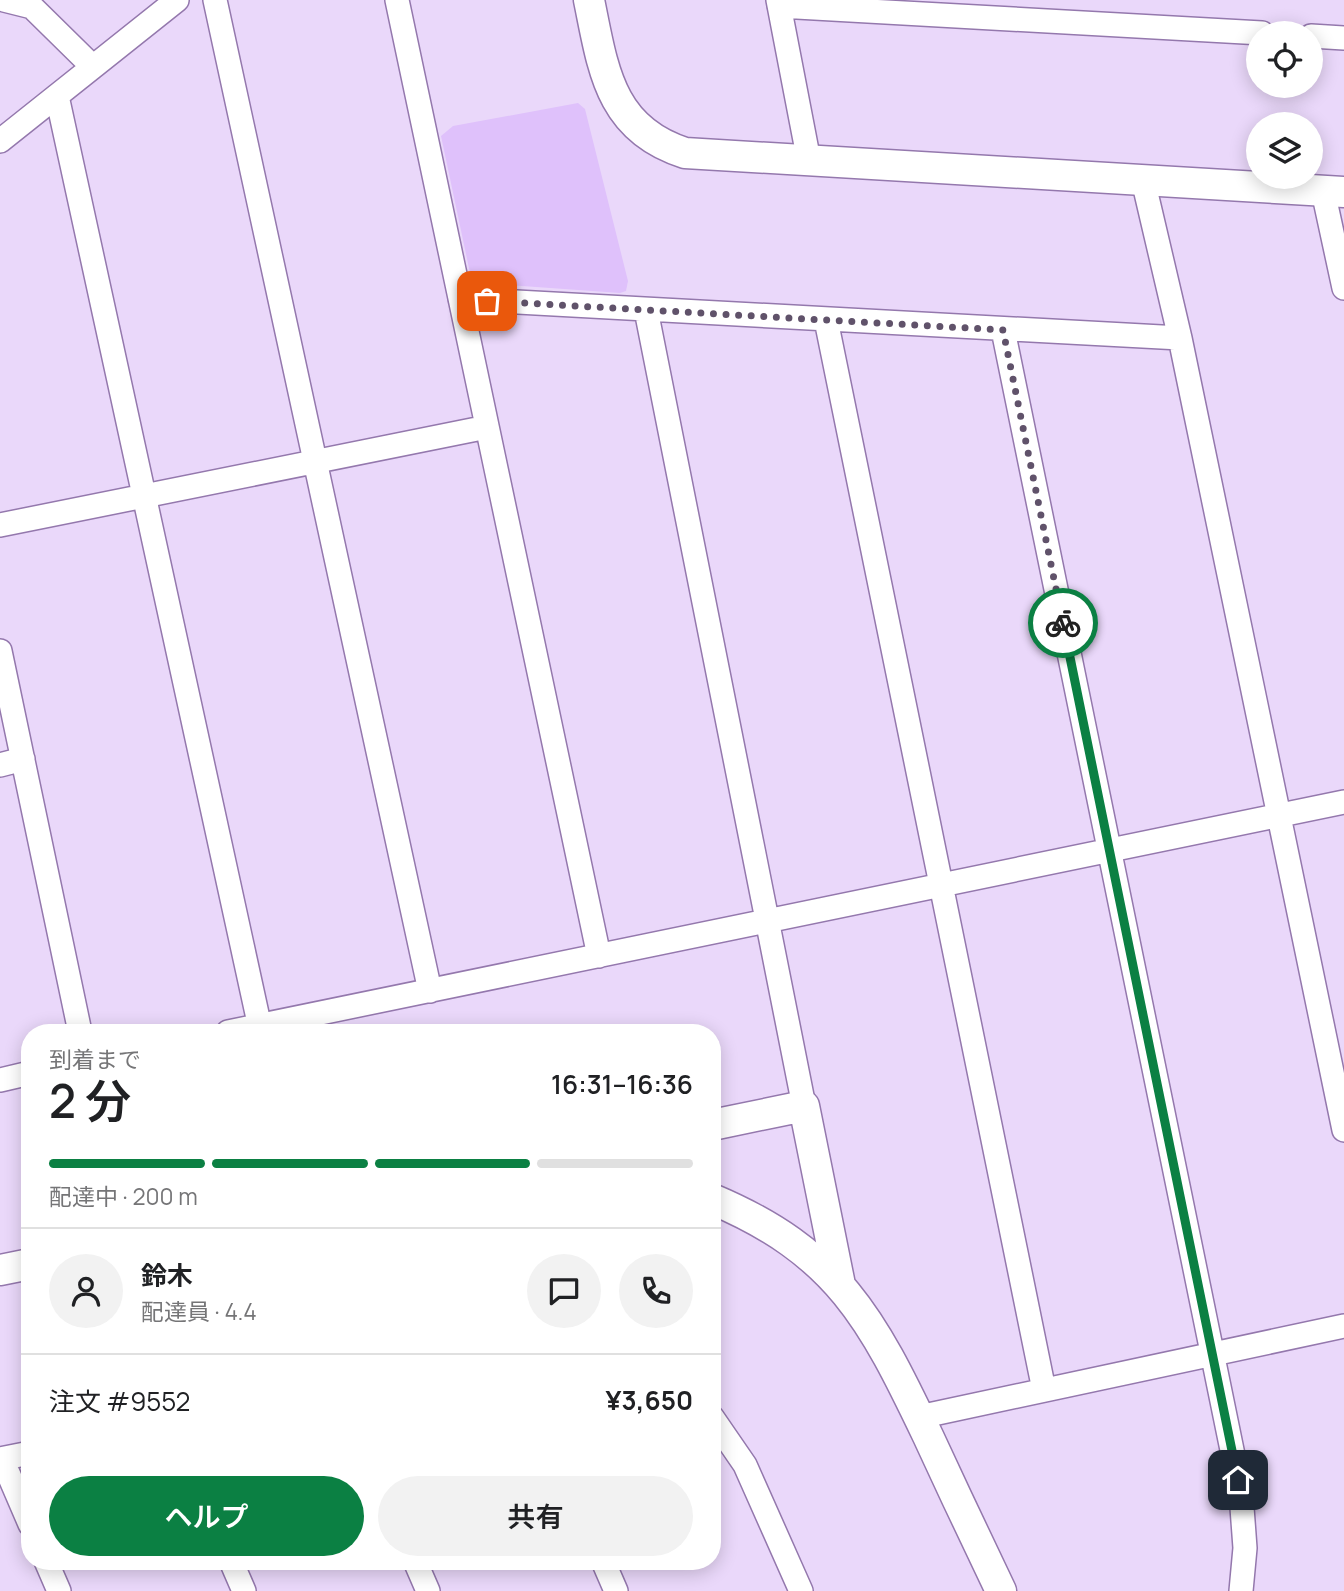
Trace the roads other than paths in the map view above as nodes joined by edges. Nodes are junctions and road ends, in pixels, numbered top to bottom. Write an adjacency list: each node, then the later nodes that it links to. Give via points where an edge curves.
1 (4, 0): 10 (street, via 32,7)
2 (177, 0): 10 (street)
3 (215, 0): 23 (street)
4 (397, 0): 17 (street)
5 (589, 0): 13 (street, via 610,87 627,117 646,134 685,153)
6 (778, 3): 7 (street); 13 (street)
7 (1246, 32)
8 (1323, 37): 9 (street)
9 (1344, 38)
10 (93, 67): 11 (street)
11 (57, 96): 12 (street); 24 (street)
12 (0, 141)
13 (809, 161): 14 (street)
14 (1143, 180): 15 (street); 21 (street)
15 (1334, 191): 16 (street)
16 (1344, 288)
17 (460, 299): 18 (street); 22 (street)
18 (646, 310): 19 (street); 33 (street)
19 (826, 320): 20 (street); 32 (street)
20 (1003, 330): 21 (street); 31 (street)
21 (1180, 338): 30 (street)
22 (487, 426): 23 (street); 34 (street)
23 (315, 461): 24 (street); 35 (street)
24 (144, 496): 25 (street); 37 (street)
25 (0, 525)
26 (0, 651): 27 (street)
27 (23, 759): 28 (street); 36 (street)
28 (0, 765)
29 (1344, 802): 30 (street)
30 (1279, 815): 31 (street); 43 (street)
31 (1109, 850): 32 (street); 49 (street)
32 (941, 885): 33 (street); 50 (street)
33 (768, 921): 34 (street); 41 (street)
34 (599, 956): 35 (street)
35 (430, 991): 38 (street)
36 (78, 1024)
37 (259, 1024)
38 (282, 1024)
39 (21, 1075): 40 (street)
40 (0, 1080)
41 (804, 1106): 42 (street); 47 (street)
42 (721, 1123)
43 (1344, 1130)
44 (721, 1204): 47 (street, via 784,1236)
45 (21, 1266): 46 (street)
46 (0, 1270)
47 (840, 1285): 51 (street, via 880,1339)
48 (1344, 1326): 49 (street)
49 (1212, 1354): 50 (street); 66 (street, via 1244,1521)
50 (1044, 1390): 51 (street)
51 (919, 1417): 65 (street)
52 (721, 1430): 64 (street, via 745,1465)
53 (21, 1455): 54 (street)
54 (1, 1459): 55 (street)
55 (21, 1504)
56 (50, 1570): 60 (street)
57 (235, 1570): 61 (street)
58 (419, 1570): 62 (street)
59 (607, 1570): 63 (street)
60 (59, 1591)
61 (244, 1591)
62 (428, 1591)
63 (617, 1591)
64 (801, 1591)
65 (1001, 1591)
66 (1241, 1591)

